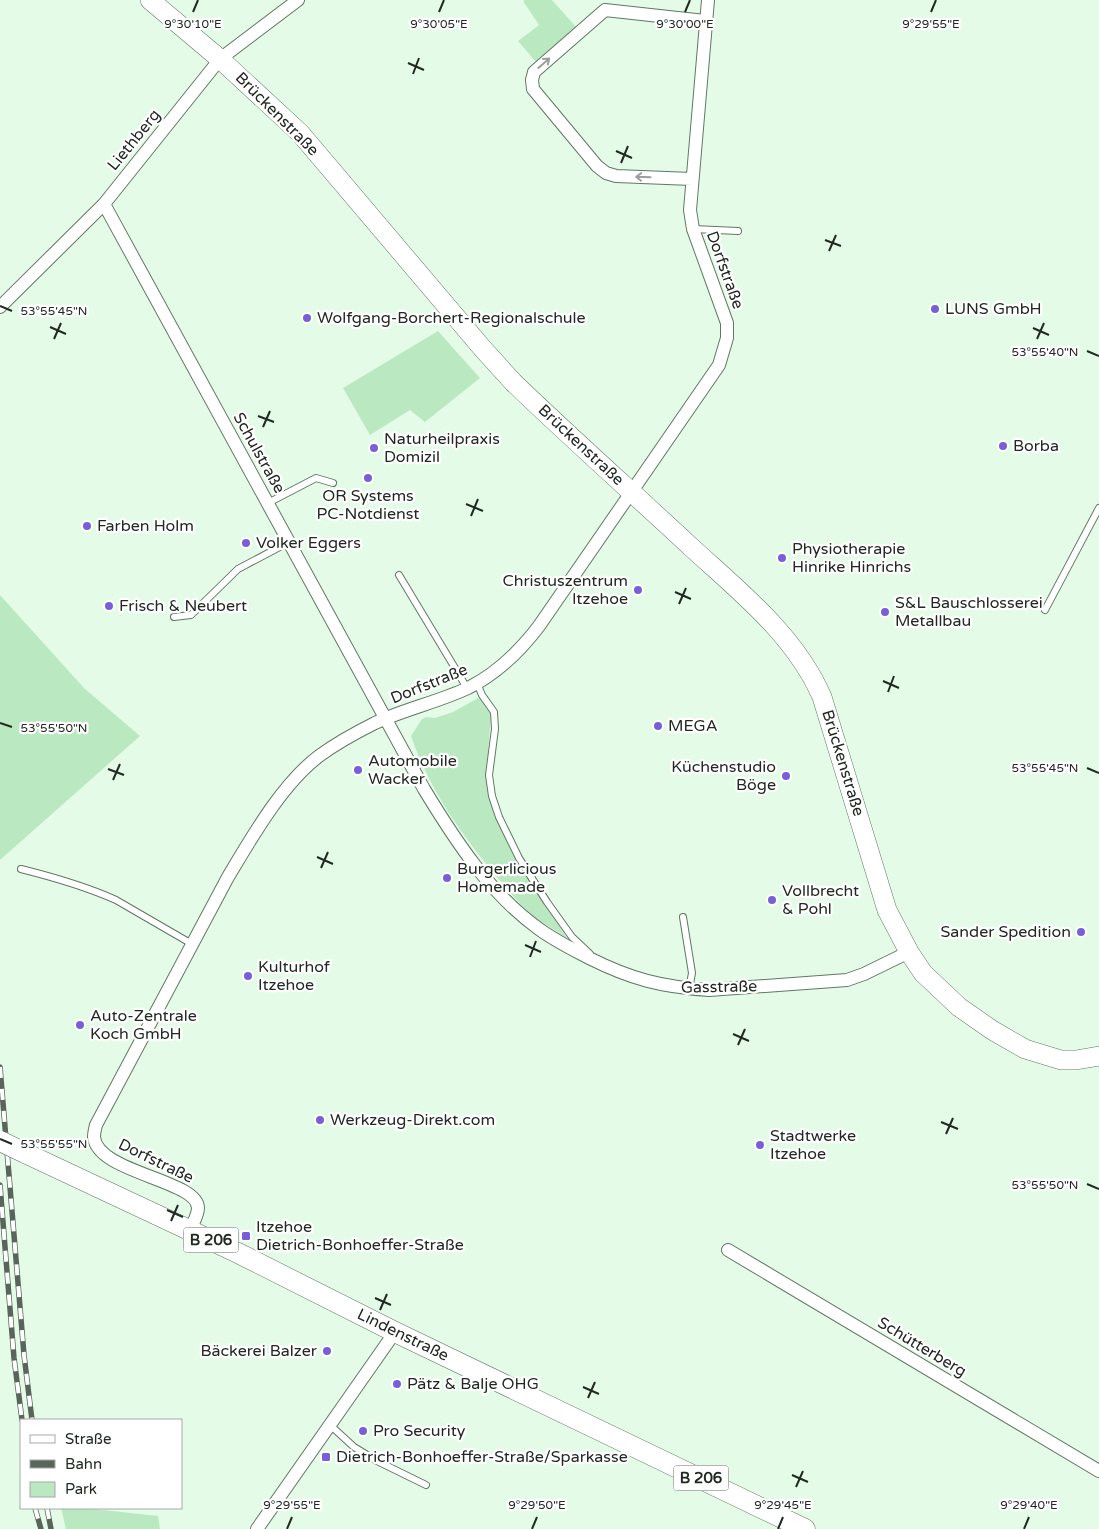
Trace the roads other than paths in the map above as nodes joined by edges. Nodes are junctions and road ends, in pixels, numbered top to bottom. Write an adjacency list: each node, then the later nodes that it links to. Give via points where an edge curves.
1 (150, 0): 5 (street, Brückenstraße)
2 (298, 0): 5 (street, Liethberg)
3 (708, 0): 4 (street, Dorfstraße)
4 (705, 21): 6 (street, Dorfstraße); 6 (street, one-way to 4, via 606,173 533,89 532,80 534,72 605,10)
5 (220, 59): 7 (street, Liethberg); 12 (street, Brückenstraße, via 300,133 513,382)
6 (692, 179): 8 (street, Dorfstraße, via 690,210)
7 (104, 204): 10 (street, Liethberg); 13 (street, Schulstraße)
8 (693, 229): 9 (lane); 12 (street, Dorfstraße, via 727,323 727,338 712,376)
9 (738, 231)
10 (0, 306)
11 (333, 483): 13 (lane, via 316,478)
12 (632, 492): 19 (street, Dorfstraße, via 532,635 513,657); 24 (street, Brückenstraße, via 764,615 808,668 828,712 888,910)
13 (268, 503): 15 (street, Schulstraße)
14 (1099, 508): 17 (lane)
15 (289, 542): 18 (lane, via 238,569 191,616); 20 (street, Schulstraße)
16 (399, 575): 19 (lane)
17 (1045, 610)
18 (174, 617)
19 (472, 685): 20 (street, Dorfstraße); 25 (lane, via 494,712 489,775 499,817 519,858 547,902 572,936)
20 (385, 719): 23 (street, Dorfstraße, via 320,755 289,786 251,838); 25 (street, Gasstraße, via 444,822 482,874 505,900 540,930)
21 (21, 869): 23 (lane, via 103,894)
22 (683, 917): 26 (lane, via 692,973)
23 (192, 944): 29 (street, Dorfstraße, via 96,1125 94,1137 110,1158 193,1197 198,1209)
24 (909, 952): 26 (street, Gasstraße, via 847,980); 27 (street, via 924,973 959,1007 1024,1049 1061,1060)
25 (598, 962): 26 (street, Gasstraße, via 646,982)
26 (689, 989)
27 (1099, 1056)
28 (0, 1141): 29 (main road, Lindenstraße / B 206, bridge)
29 (190, 1230): 31 (main road, Lindenstraße / B 206)
30 (728, 1250): 33 (street, Schütterberg)
31 (395, 1332): 32 (street); 36 (main road, Lindenstraße / B 206)
32 (330, 1425): 34 (lane, via 354,1447); 35 (street)
33 (1099, 1470)
34 (426, 1485)
35 (257, 1529)
36 (805, 1529)

